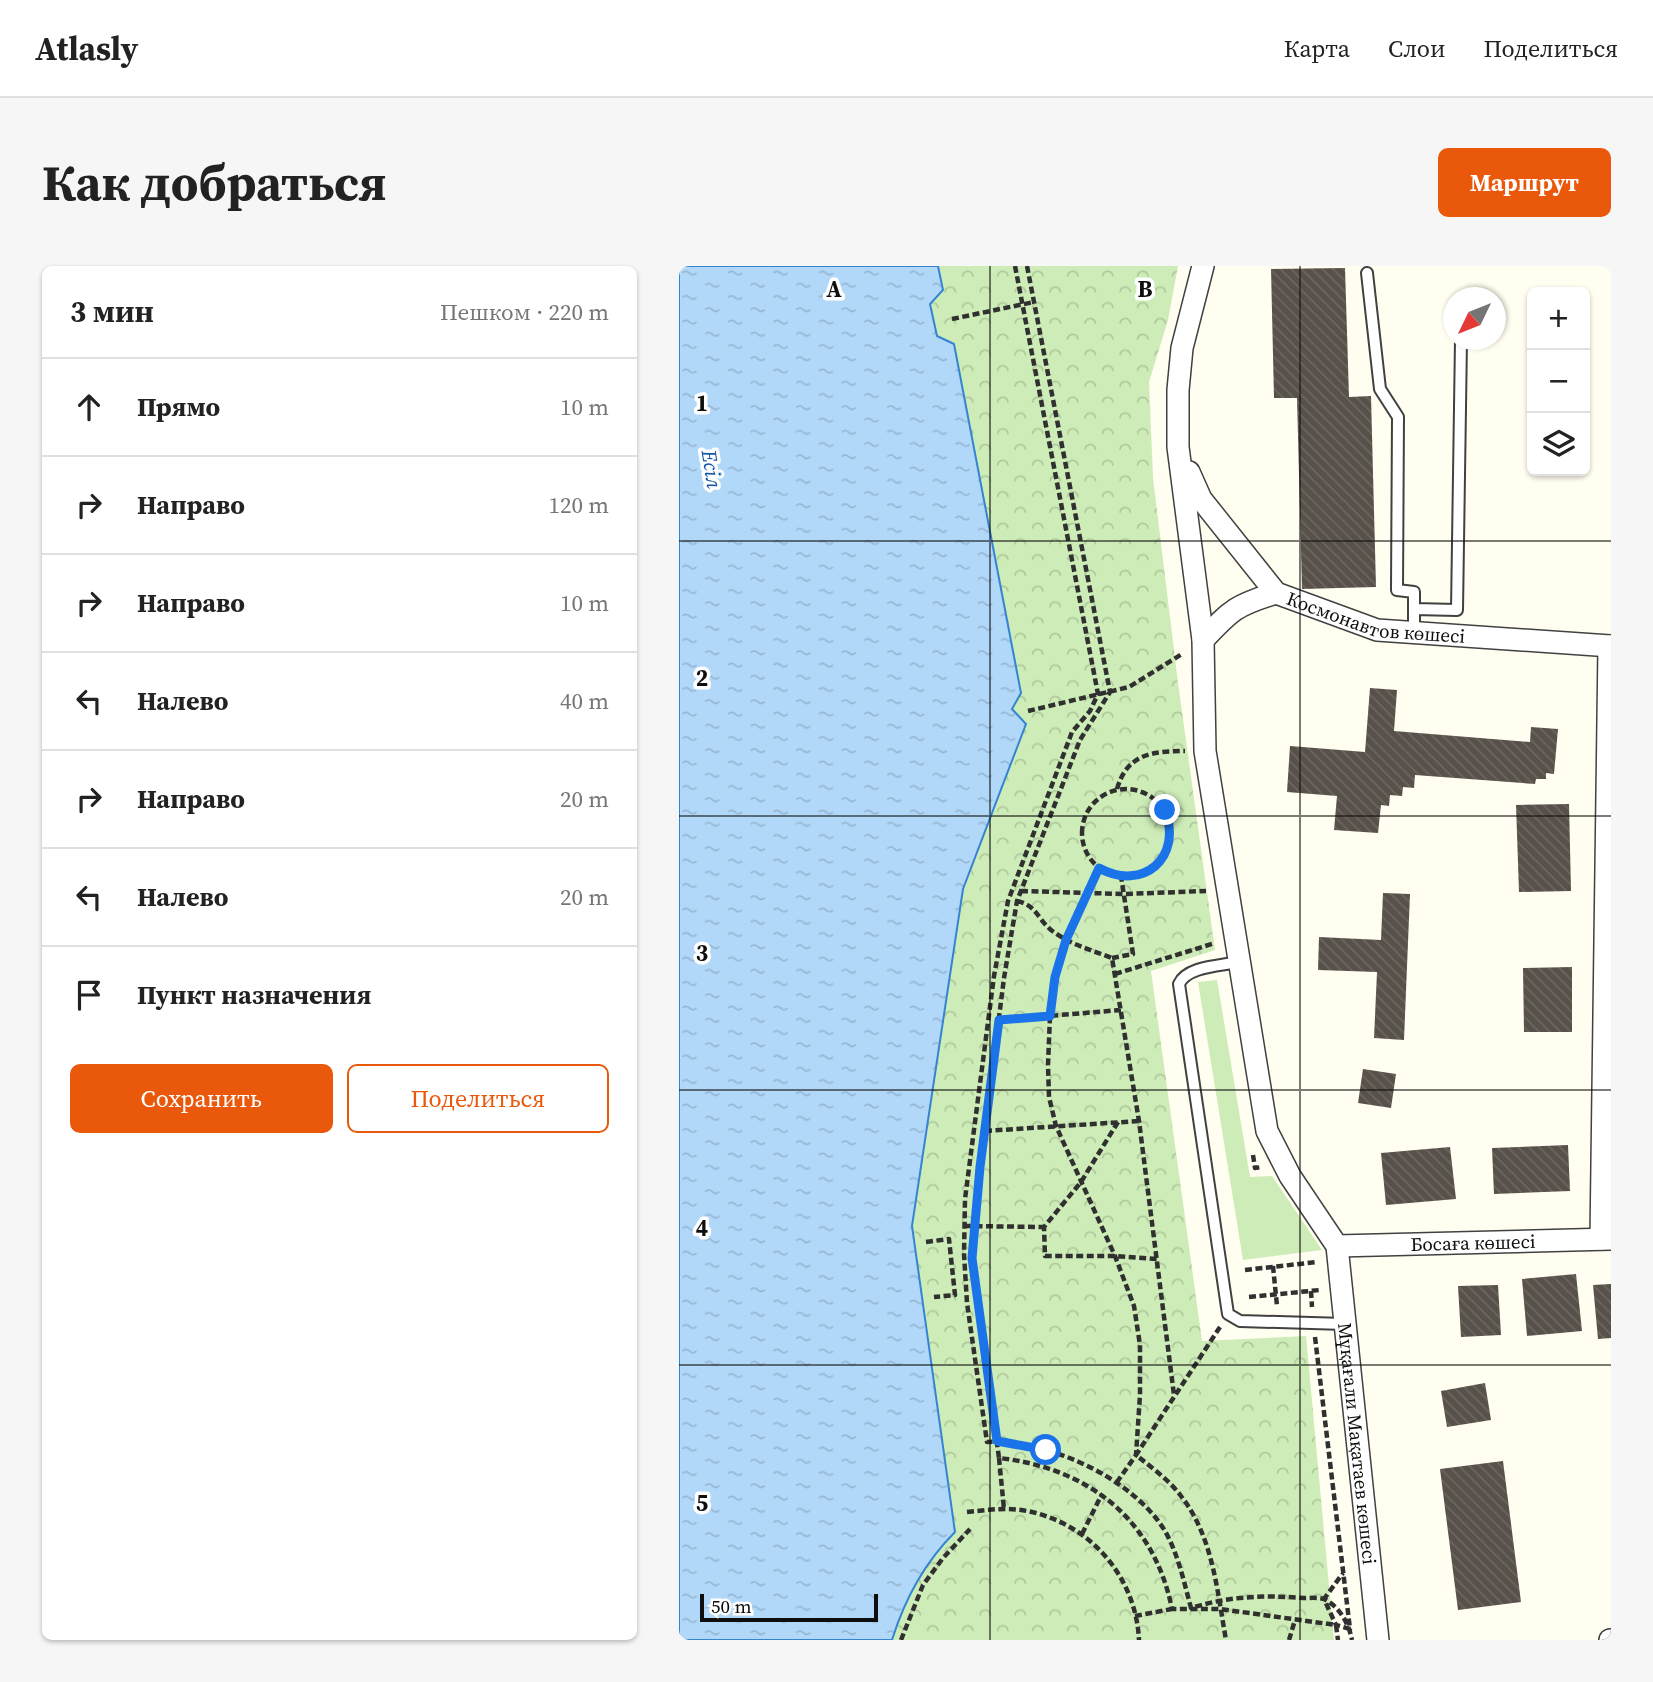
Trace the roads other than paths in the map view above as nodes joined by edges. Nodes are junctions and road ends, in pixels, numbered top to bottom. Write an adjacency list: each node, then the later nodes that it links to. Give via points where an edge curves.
1 (1203, 266): 4 (street, via 1182,348)
2 (1367, 273): 6 (lane, via 1380,389 1398,417 1397,590 1414,592)
3 (1461, 350): 6 (lane, via 1457,610)
4 (1178, 447): 5 (street, Космонавтов көшесі, via 1201,499); 8 (street)
5 (1276, 593): 7 (street, Космонавтов көшесі, via 1377,629); 8 (street, via 1244,602)
6 (1414, 609): 7 (lane)
7 (1414, 632): 9 (street, Космонавтов көшесі)
8 (1203, 640): 10 (street, via 1205,751)
9 (1610, 646): 11 (street)
10 (1238, 962): 12 (street, via 1267,1131); 13 (lane, via 1189,973 1179,984 1229,1314 1240,1321)
11 (1606, 1239): 12 (street, Босаға көшесі)
12 (1338, 1252): 13 (street, Мұқағали Мақатаев көшесі)
13 (1345, 1324): 14 (street, Мұқағали Мақатаев көшесі)
14 (1378, 1640)

